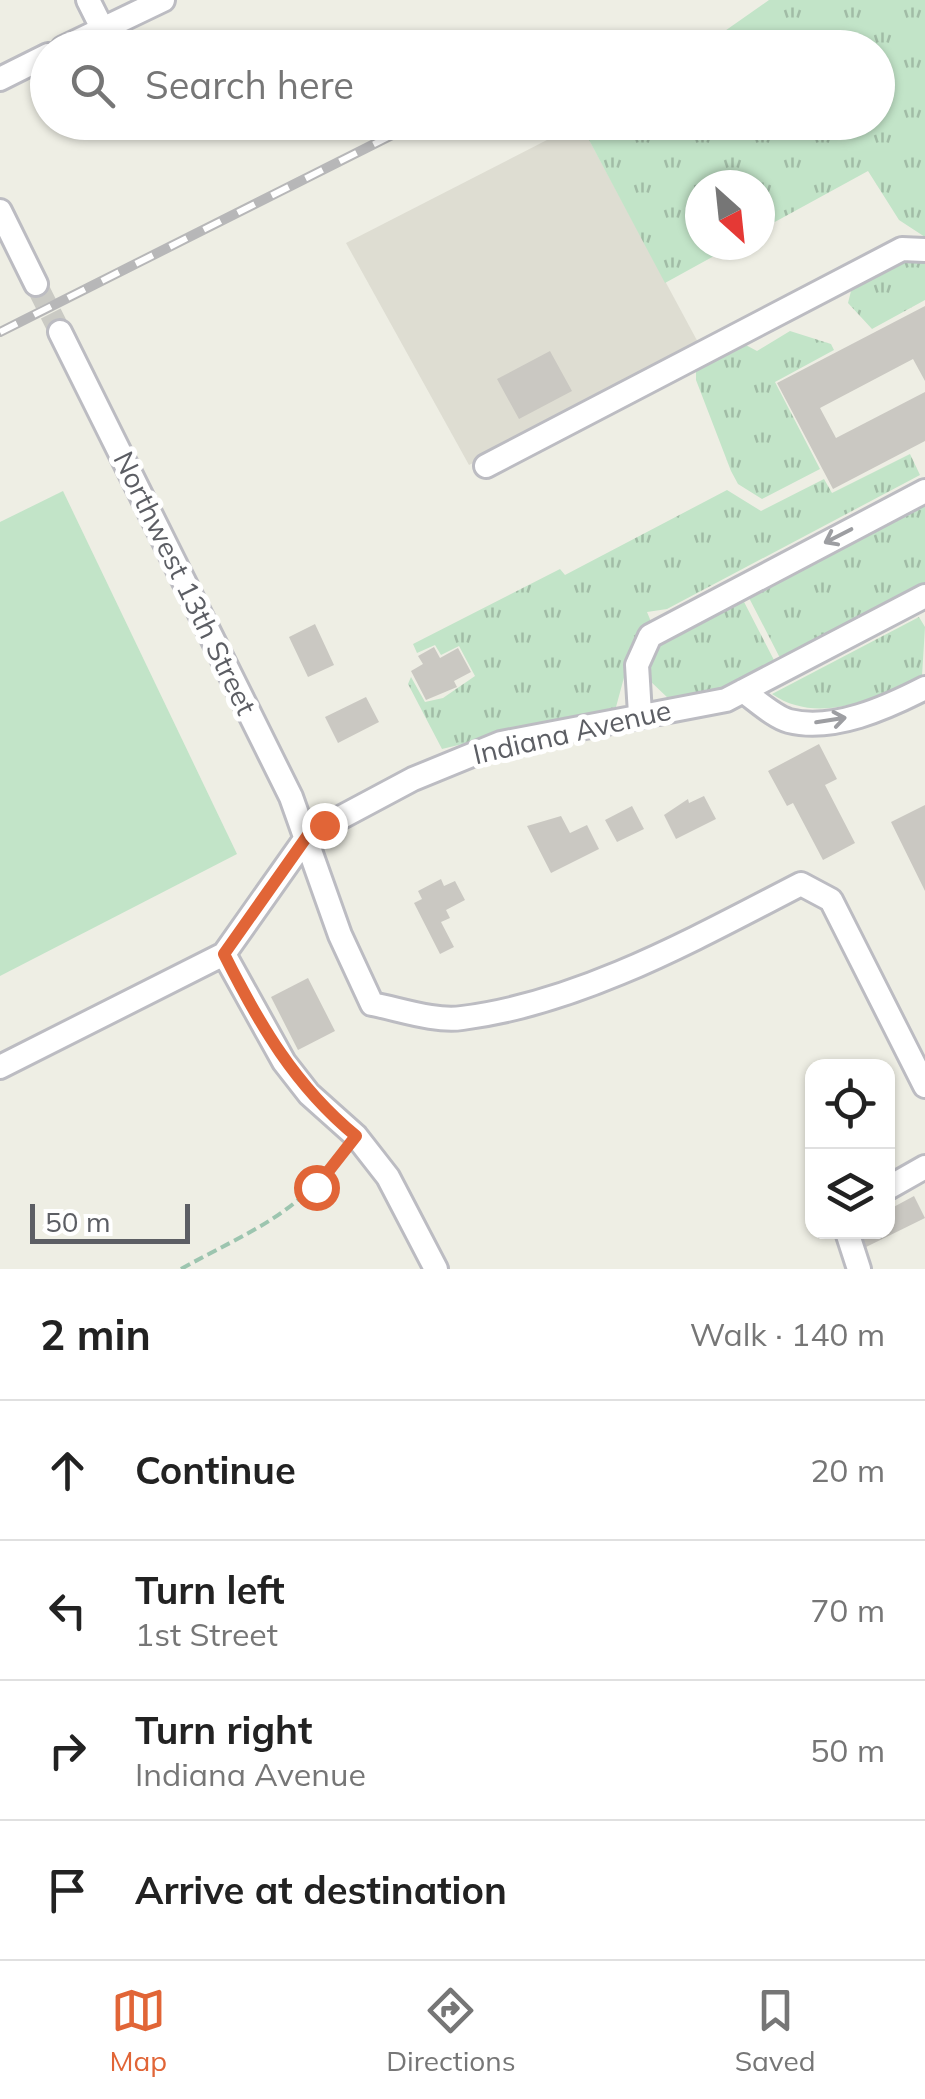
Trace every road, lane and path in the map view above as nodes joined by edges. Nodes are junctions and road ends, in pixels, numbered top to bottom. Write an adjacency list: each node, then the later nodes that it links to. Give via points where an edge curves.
1 (88, 0): 3 (street)
2 (163, 0): 3 (street)
3 (102, 28): 4 (street)
4 (98, 30)
5 (30, 64): 6 (street)
6 (0, 79)
7 (0, 211): 9 (street)
8 (925, 250): 11 (street, via 902,249)
9 (36, 284)
10 (60, 332): 17 (street, Northwest 13th Street)
11 (486, 466)
12 (925, 491): 16 (street, one-way to 16, via 650,636 637,665)
13 (925, 596): 15 (street, Indiana Avenue)
14 (925, 688): 15 (street, one-way to 14, via 786,721 824,724)
15 (743, 691): 16 (street, Indiana Avenue, via 726,700)
16 (640, 714): 17 (street, Indiana Avenue, via 466,755)
17 (308, 835): 18 (street, Indiana Avenue); 20 (street, Northwest 13th Street, via 340,935 372,1004 458,1019 563,994 801,884 830,900)
18 (224, 954): 19 (street, Indiana Avenue); 21 (street, via 284,1062)
19 (0, 1068)
20 (925, 1086)
21 (356, 1136): 25 (path, via 284,1216); 26 (street, via 388,1176)
22 (925, 1168): 23 (street)
23 (895, 1184)
24 (849, 1239): 27 (street)
25 (181, 1269)
26 (436, 1269)
27 (859, 1269)

